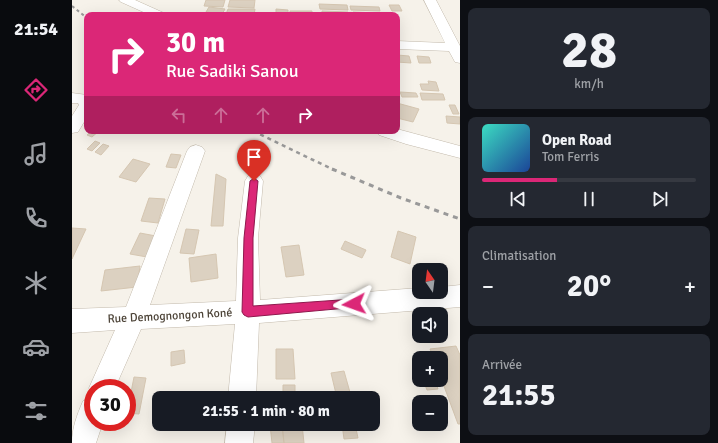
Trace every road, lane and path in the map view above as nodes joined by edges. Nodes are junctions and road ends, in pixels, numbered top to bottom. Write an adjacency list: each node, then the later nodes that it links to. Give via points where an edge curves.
1 (125, 0): 3 (street)
2 (430, 0): 5 (street)
3 (153, 12)
4 (400, 45): 5 (street)
5 (454, 47): 6 (street)
6 (460, 59)
7 (72, 98): 8 (street)
8 (84, 100)
9 (84, 112): 10 (street)
10 (72, 128)
11 (394, 134): 13 (street)
12 (196, 151): 17 (street)
13 (460, 152)
14 (254, 181): 16 (street, via 248,238)
15 (460, 296): 16 (street, Rue Demognongon Koné)
16 (248, 312): 17 (street, Rue Demognongon Koné); 20 (street)
17 (134, 317): 18 (street, Rue Demognongon Koné); 19 (street)
18 (72, 321)
19 (106, 379)
20 (242, 391)
21 (86, 431): 23 (street)
22 (240, 431): 24 (street)
23 (82, 443)
24 (239, 443)

